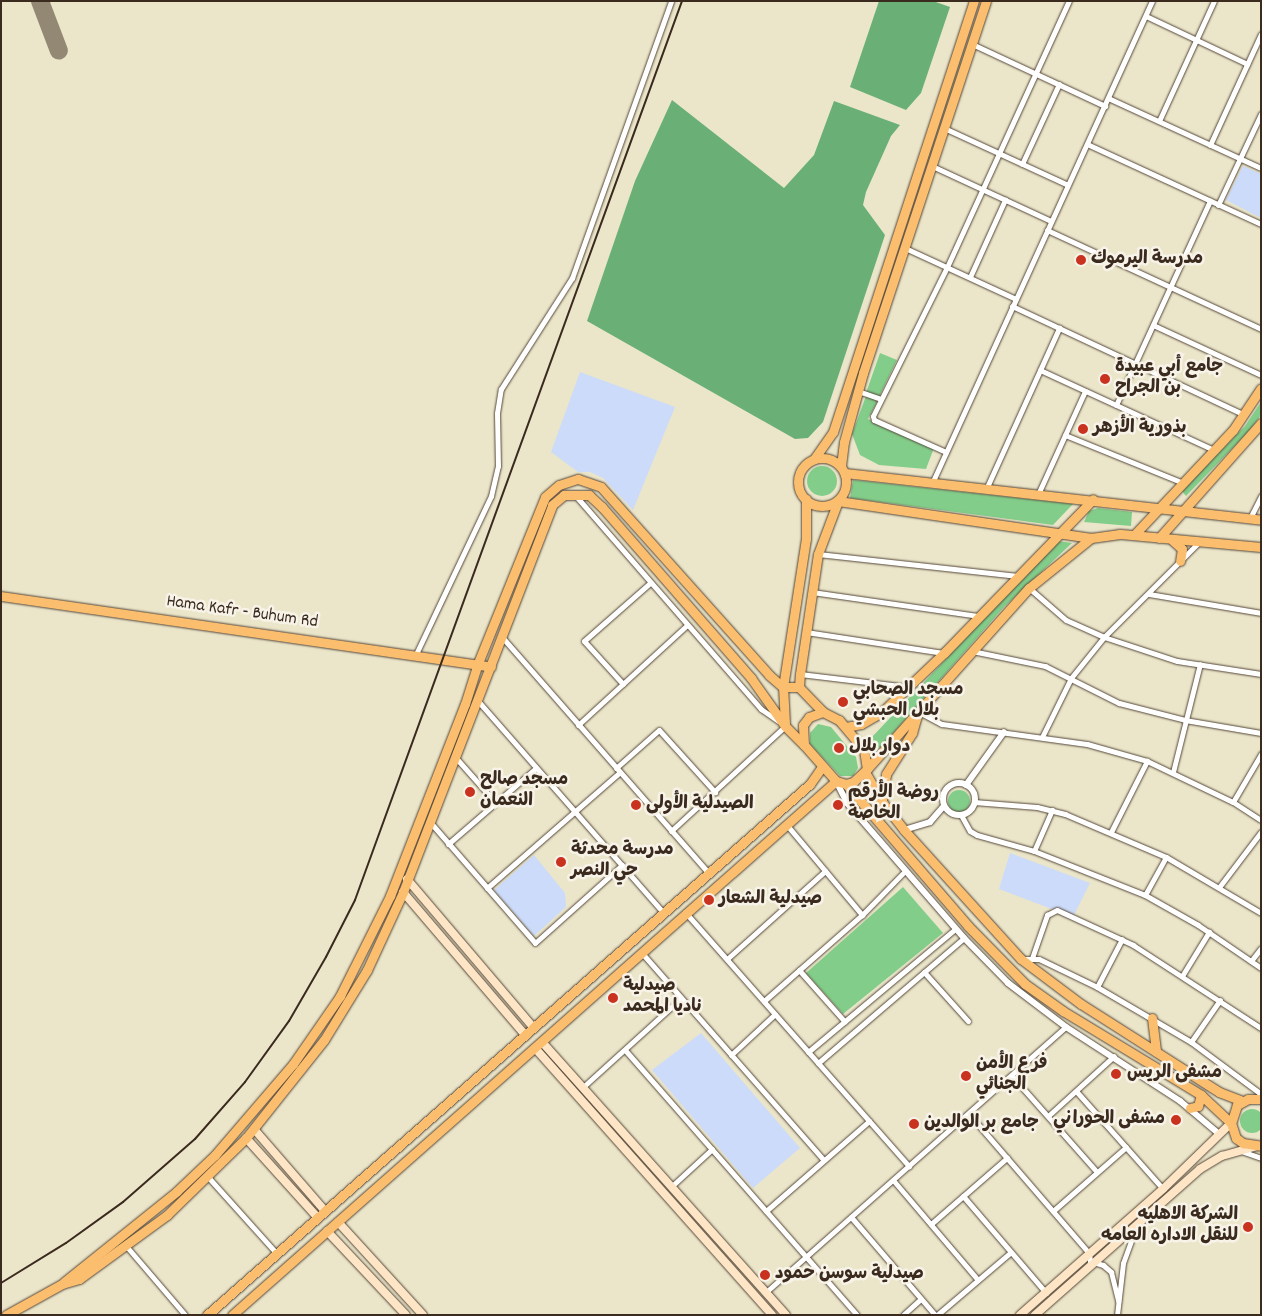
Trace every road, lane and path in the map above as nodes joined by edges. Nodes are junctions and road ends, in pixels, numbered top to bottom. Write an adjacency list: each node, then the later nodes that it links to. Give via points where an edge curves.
1 (671, 1): 94 (street, via 572,278 501,389 497,413 498,466 491,496)
2 (974, 1): 56 (main road, via 833,432)
3 (986, 1): 10 (main road)
4 (1069, 1): 12 (street)
5 (1152, 1): 7 (street)
6 (1214, 1): 9 (street)
7 (1146, 16): 9 (street); 14 (street)
8 (1261, 34): 11 (street)
9 (1196, 40): 11 (street); 17 (street)
10 (972, 44): 12 (street); 18 (main road)
11 (1247, 64): 20 (street)
12 (1036, 74): 13 (street); 21 (street)
13 (1059, 84): 15 (street); 23 (street)
14 (1108, 98): 15 (street); 17 (street)
15 (1105, 106): 19 (street)
16 (1261, 114): 22 (street)
17 (1159, 121): 20 (street)
18 (944, 128): 21 (street); 24 (main road)
19 (1087, 144): 26 (street); 29 (street)
20 (1210, 145): 22 (street)
21 (999, 154): 23 (street); 27 (street)
22 (1240, 159): 25 (street); 30 (street)
23 (1022, 164): 26 (street)
24 (932, 166): 27 (street); 34 (main road)
25 (1261, 168)
26 (1068, 185): 31 (street)
27 (983, 190): 28 (street); 35 (street)
28 (1005, 200): 31 (street); 36 (street)
29 (1210, 201): 30 (street); 37 (street)
30 (1218, 205): 32 (street)
31 (1051, 221): 33 (street)
32 (1261, 224)
33 (1048, 230): 37 (street); 38 (street)
34 (905, 248): 35 (street); 48 (main road)
35 (947, 267): 36 (street); 49 (street)
36 (970, 277): 38 (street)
37 (1171, 287): 40 (street); 42 (street)
38 (1016, 299): 39 (street)
39 (1012, 306): 41 (street); 55 (street)
40 (1153, 325): 43 (street); 45 (street)
41 (1059, 328): 43 (street); 44 (street)
42 (1261, 329)
43 (1136, 363): 50 (street); 51 (street)
44 (1040, 370): 47 (street); 60 (street)
45 (1261, 375)
46 (1261, 388): 51 (main road)
47 (1085, 391): 50 (street); 53 (street)
48 (858, 392): 49 (street); 57 (main road)
49 (881, 399): 55 (street, via 874,420)
50 (1116, 405): 54 (street)
51 (1246, 415): 54 (main road)
52 (1261, 423): 68 (main road)
53 (1065, 435): 59 (street); 61 (street)
54 (1214, 451): 59 (main road)
55 (946, 452): 58 (street)
56 (814, 459): 57 (main road, via 828,458); 64 (main road, via 799,475 800,490)
57 (843, 470): 58 (main road); 66 (main road, via 846,488)
58 (933, 481): 60 (main road)
59 (1183, 482): 67 (main road)
60 (987, 487): 61 (main road)
61 (1039, 492): 65 (main road)
62 (573, 493): 81 (street); 91 (main road, via 552,505); 110 (main road, via 589,495 602,507 751,678)
63 (1261, 496): 69 (street)
64 (806, 499): 66 (main road, via 824,506); 102 (main road, via 806,539)
65 (1093, 499): 67 (main road); 71 (main road)
66 (838, 501): 71 (main road); 78 (main road)
67 (1158, 507): 68 (main road); 72 (main road)
68 (1186, 511): 69 (main road); 74 (main road)
69 (1250, 518): 70 (main road)
70 (1261, 520)
71 (1058, 533): 73 (main road); 80 (main road)
72 (1134, 534): 73 (main road); 74 (main road)
73 (1090, 538): 82 (main road)
74 (1159, 538): 75 (main road)
75 (1170, 538): 76 (main road); 79 (main road, via 1182,549)
76 (1198, 543): 77 (main road); 79 (street)
77 (1261, 547)
78 (818, 554): 80 (street); 83 (main road)
79 (1180, 561): 84 (street)
80 (1018, 576): 87 (main road)
81 (650, 583): 88 (street); 101 (street, via 584,641)
82 (1029, 588): 90 (street, via 1066,620); 92 (main road)
83 (812, 592): 87 (street); 89 (main road)
84 (1149, 594): 86 (street); 90 (street)
85 (1, 596): 94 (main road, Hama Kafr - Buhum Rd)
86 (1261, 613)
87 (980, 616): 93 (main road)
88 (687, 625): 101 (street); 110 (street, via 761,709)
89 (806, 632): 93 (street); 98 (main road)
90 (1104, 637): 96 (street, via 1177,661); 100 (street)
91 (502, 638): 97 (main road); 109 (street)
92 (971, 651): 100 (street, via 1045,666); 107 (main road)
93 (944, 653): 104 (main road)
94 (416, 654): 95 (main road, Hama Kafr - Buhum Rd)
95 (478, 663): 97 (main road, Hama Kafr - Buhum Rd); 102 (main road, via 545,497 558,485 578,479 601,487 739,644); 127 (main road)
96 (1200, 664): 99 (street); 108 (street)
97 (491, 666): 105 (main road)
98 (800, 674): 103 (main road); 104 (street)
99 (1261, 674)
100 (1071, 678): 108 (street, via 1119,703); 114 (street)
101 (623, 684): 109 (street)
102 (783, 687): 103 (main road); 110 (main road)
103 (799, 687): 106 (main road)
104 (908, 687): 111 (main road, via 872,719)
105 (478, 701): 117 (main road); 119 (street)
106 (823, 712): 111 (main road); 115 (main road, via 809,717 803,726)
107 (918, 713): 112 (street, via 942,724); 122 (main road); 133 (main road, via 912,733 886,774)
108 (1185, 720): 113 (street); 123 (street)
109 (578, 724): 121 (street)
110 (785, 726): 115 (main road); 129 (street)
111 (846, 727): 122 (main road, via 864,750)
112 (1004, 732): 114 (street); 126 (street)
113 (1261, 733)
114 (1042, 737): 118 (street, via 1087,744)
115 (804, 745): 120 (main road)
116 (1261, 754): 131 (street)
117 (456, 758): 128 (main road); 132 (street)
118 (1147, 761): 123 (street); 143 (street)
119 (536, 768): 132 (street); 136 (street)
120 (821, 768): 124 (main road); 151 (main road, via 810,784)
121 (618, 770): 129 (street, via 659,730); 136 (street); 142 (street)
122 (866, 770): 125 (main road); 133 (main road)
123 (1173, 772): 131 (street)
124 (836, 781): 125 (main road); 140 (main road); 150 (street, via 846,802)
125 (846, 784): 201 (main road, via 968,926 1025,984)
126 (966, 785): 130 (street, via 973,792); 134 (street, via 956,783 948,787 943,796)
127 (432, 788): 128 (main road); 162 (main road)
128 (442, 792): 139 (main road)
129 (715, 792): 142 (street)
130 (974, 802): 135 (street); 137 (street, via 970,810)
131 (1233, 802): 138 (street)
132 (496, 803): 145 (street)
133 (882, 803): 141 (main road)
134 (944, 806): 137 (street, via 951,813); 141 (street, via 930,822)
135 (1052, 810): 143 (street); 146 (street)
136 (574, 811): 148 (street); 154 (street)
137 (961, 815): 146 (street, via 970,831 977,835)
138 (1261, 820)
139 (430, 822): 145 (street); 152 (main road)
140 (786, 824): 149 (street); 158 (main road)
141 (904, 830): 171 (main road)
142 (671, 831): 151 (street)
143 (1111, 832): 147 (street)
144 (1261, 832): 153 (street)
145 (448, 844): 154 (street)
146 (1034, 851): 156 (street)
147 (1166, 856): 153 (street); 156 (street)
148 (622, 865): 154 (street, via 535,943); 157 (street)
149 (825, 871): 160 (street); 170 (street)
150 (906, 871): 160 (street); 161 (street)
151 (708, 872): 157 (main road)
152 (407, 879): 155 (main road); 186 (main road)
153 (1220, 886): 159 (street)
154 (487, 888)
155 (403, 892): 164 (main road); 188 (main road)
156 (1145, 895): 163 (street)
157 (663, 912): 186 (main road)
158 (685, 912): 168 (main road); 170 (street)
159 (1261, 913)
160 (862, 915): 174 (street)
161 (955, 929): 165 (street); 184 (street)
162 (373, 932): 164 (main road); 242 (main road, via 340,996 242,1126 178,1191 75,1270)
163 (1210, 932): 172 (street); 176 (street)
164 (383, 936): 209 (main road, via 324,1040)
165 (964, 938): 175 (street); 185 (street, via 1025,998)
166 (1122, 939): 169 (street, via 1053,910 1047,915); 176 (street); 177 (street)
167 (1261, 948): 172 (street)
168 (641, 952): 178 (street); 190 (main road)
169 (1032, 958): 171 (street); 177 (street)
170 (727, 959): 180 (street)
171 (1020, 959): 193 (main road)
172 (1251, 961): 173 (street)
173 (1261, 968)
174 (800, 970): 180 (street); 184 (street)
175 (924, 972): 183 (street); 196 (street)
176 (1182, 976): 179 (street)
177 (1097, 987): 182 (street)
178 (681, 998): 191 (street); 194 (street)
179 (1220, 1000): 187 (street); 189 (street)
180 (764, 1001): 181 (street)
181 (775, 1014): 192 (street); 194 (street)
182 (1152, 1018): 189 (street); 193 (main road)
183 (968, 1021)
184 (845, 1022): 192 (street)
185 (1066, 1027): 195 (street); 197 (street)
186 (534, 1028): 188 (main road)
187 (1261, 1028)
188 (525, 1035): 226 (main road)
189 (1191, 1042): 200 (street)
190 (539, 1045): 198 (main road); 231 (main road); 253 (main road)
191 (624, 1050): 198 (street); 214 (street)
192 (808, 1052): 196 (street)
193 (1156, 1052): 203 (main road, via 1219,1092)
194 (731, 1055): 218 (street)
195 (1114, 1056): 199 (street); 204 (street)
196 (818, 1063): 207 (street)
197 (1012, 1076): 205 (street); 206 (street)
198 (583, 1087): 223 (main road)
199 (1076, 1091): 206 (street); 213 (street)
200 (1261, 1094)
201 (1201, 1096): 204 (main road, via 1200,1104); 208 (main road)
202 (1261, 1099): 203 (main road)
203 (1242, 1101): 208 (main road, via 1234,1110)
204 (1190, 1108): 210 (street)
205 (968, 1114): 216 (street); 219 (street)
206 (1048, 1116): 220 (street)
207 (869, 1121): 218 (street); 219 (street)
208 (1231, 1123): 210 (main road); 212 (main road, via 1236,1138 1250,1146)
209 (254, 1128): 211 (main road); 226 (main road)
210 (1218, 1133): 224 (main road, via 1197,1158)
211 (246, 1138): 221 (main road); 230 (main road)
212 (1260, 1146): 215 (main road)
213 (1126, 1147): 220 (street); 224 (street)
214 (712, 1149): 223 (street); 227 (street)
215 (1238, 1150): 217 (street); 233 (main road, via 1200,1169)
216 (1007, 1158): 225 (street); 228 (street)
217 (1261, 1158)
218 (824, 1160): 227 (street)
219 (909, 1166): 222 (street)
220 (1097, 1172): 228 (street)
221 (208, 1177): 235 (main road); 238 (street)
222 (893, 1180): 229 (street); 232 (street)
223 (672, 1185): 243 (main road)
224 (1163, 1189): 237 (main road)
225 (963, 1196): 232 (street); 236 (street)
226 (325, 1211): 230 (main road)
227 (766, 1211): 239 (street)
228 (1053, 1211): 237 (street)
229 (851, 1217): 239 (street); 245 (street)
230 (318, 1218): 238 (main road)
231 (338, 1222): 234 (main road); 252 (main road)
232 (931, 1224): 241 (street)
233 (1138, 1225): 240 (main road); 246 (street, via 1124,1256)
234 (327, 1231): 250 (main road); 251 (main road)
235 (127, 1247): 242 (main road, via 79,1279); 248 (street)
236 (1011, 1252): 241 (street); 244 (street)
237 (1089, 1253): 240 (street, via 1088,1259); 244 (main road)
238 (277, 1254): 249 (main road)
239 (806, 1256): 243 (street); 255 (street)
240 (1095, 1263): 246 (street, via 1111,1272); 259 (main road)
241 (978, 1280): 257 (street)
242 (62, 1284): 247 (main road)
243 (766, 1292): 254 (main road)
244 (1046, 1293): 258 (main road)
245 (921, 1299): 256 (street); 257 (street)
246 (1118, 1301): 260 (street)
247 (6, 1315)
248 (185, 1315)
249 (207, 1315)
250 (232, 1315)
251 (406, 1315)
252 (423, 1315)
253 (772, 1315)
254 (786, 1315)
255 (857, 1315)
256 (903, 1315)
257 (936, 1315)
258 (1020, 1315)
259 (1035, 1315)
260 (1117, 1315)

